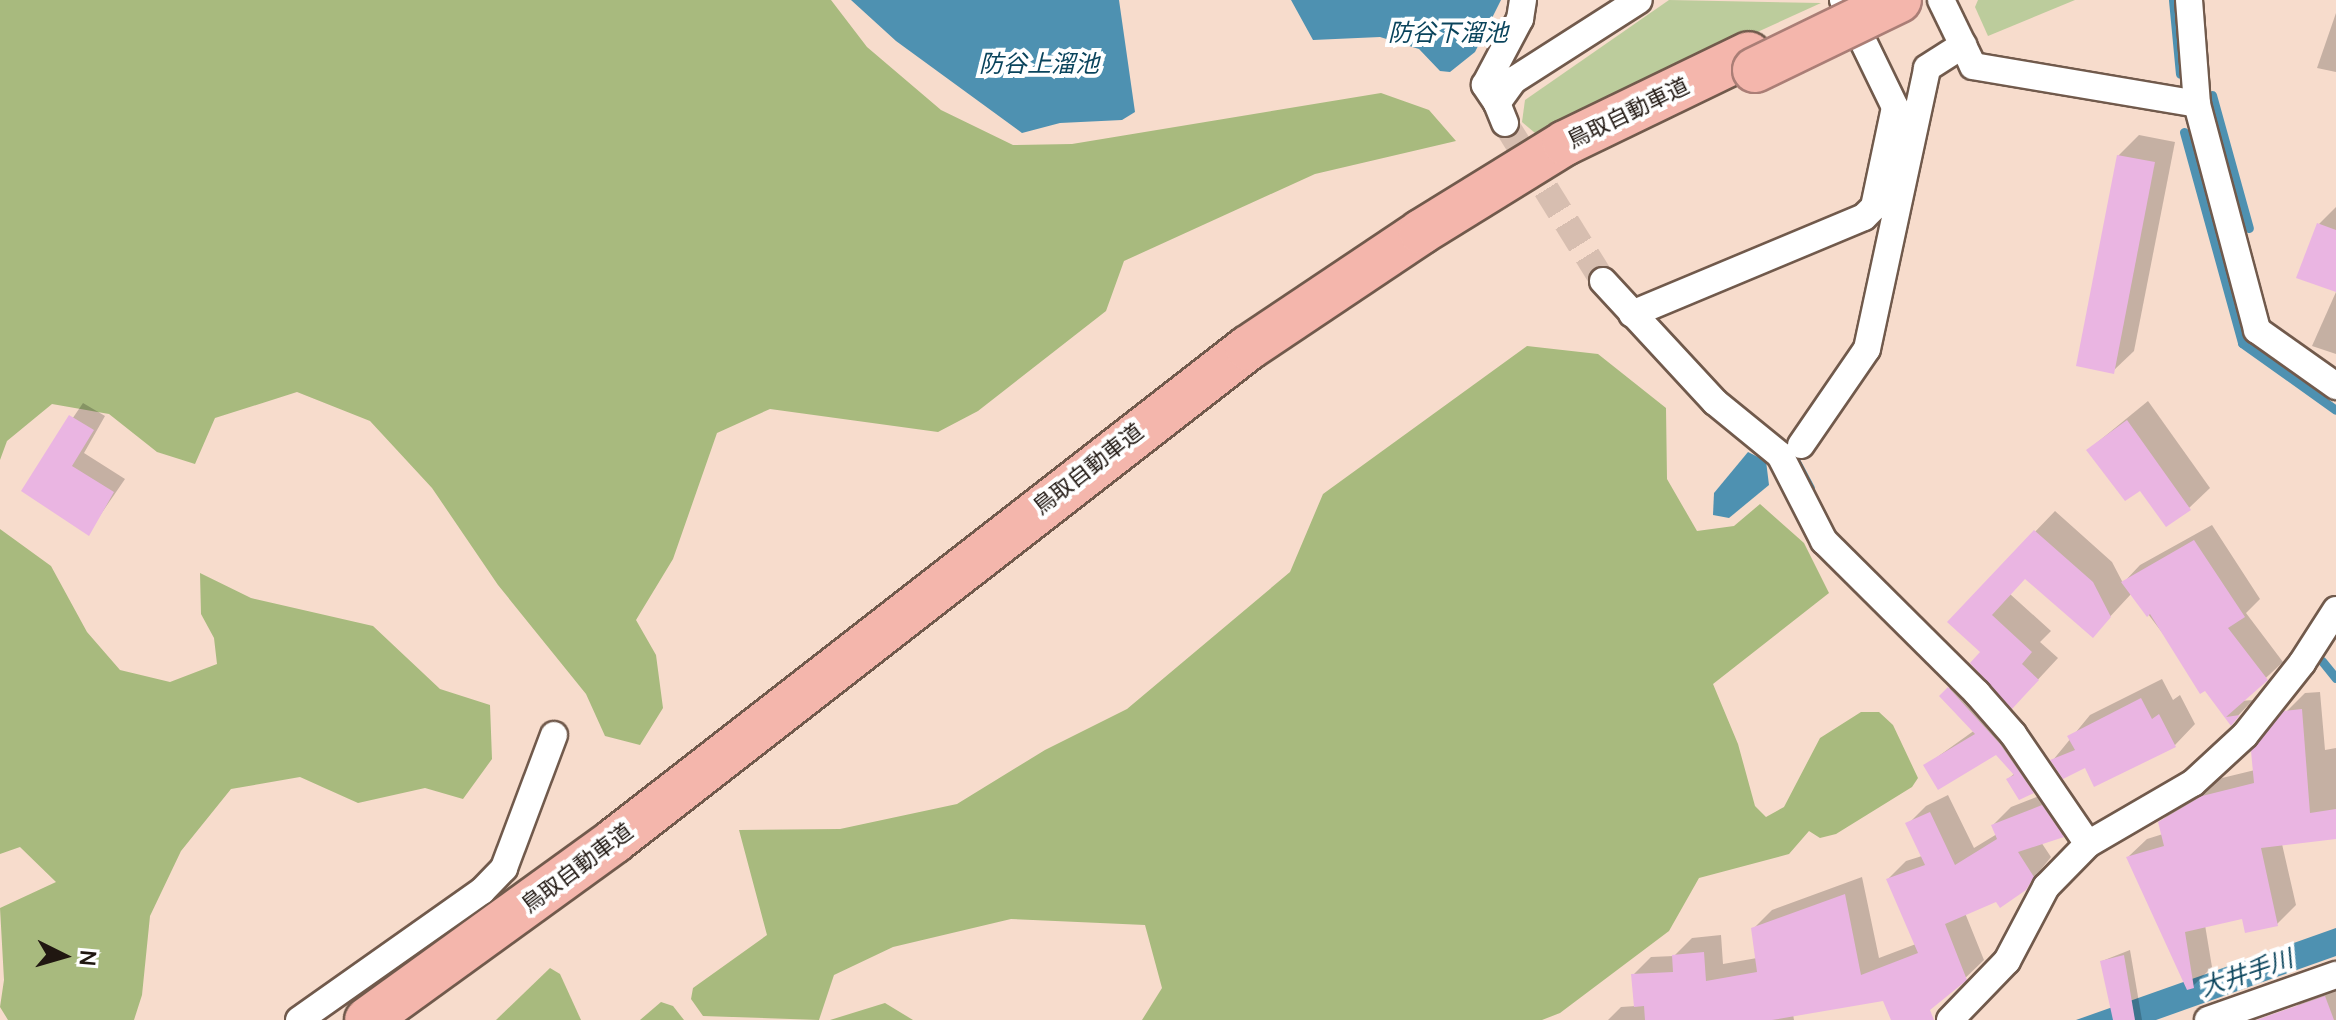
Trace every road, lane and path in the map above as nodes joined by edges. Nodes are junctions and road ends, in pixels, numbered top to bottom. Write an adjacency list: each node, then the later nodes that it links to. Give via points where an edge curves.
1 (1523, 0): 2 (street, via 1520,19 1485,85 1501,113 1514,80)
2 (1639, 0)
3 (1843, 0): 12 (street, via 1895,107 1874,207 1864,217)
4 (1861, 0): 9 (highway, 鳥取自動車道)
5 (1899, 0): 9 (highway, 鳥取自動車道, bridge)
6 (1941, 0): 8 (street)
7 (2189, 0): 10 (street)
8 (1963, 45): 10 (street, via 1973,66); 14 (street, via 1935,58 1927,68 1867,349)
9 (1752, 62): 20 (highway, 鳥取自動車道, via 1565,143 1248,348 614,841); 21 (highway, 鳥取自動車道, via 1576,162 1433,254 1168,439 1061,516 629,858)
10 (2197, 104): 13 (street, via 2257,330)
11 (1603, 281): 12 (street)
12 (1632, 314): 17 (street, via 1715,402 1780,455 1824,541 2013,734)
13 (2336, 386)
14 (1801, 445)
15 (2336, 610): 17 (street, via 2245,735 2193,783)
16 (554, 735): 19 (street, via 504,868 482,891)
17 (2088, 844): 22 (street, via 2046,887 2007,961)
18 (2336, 975): 23 (street)
19 (299, 1020)
20 (367, 1020)
21 (409, 1020)
22 (1950, 1020)
23 (2208, 1020)

